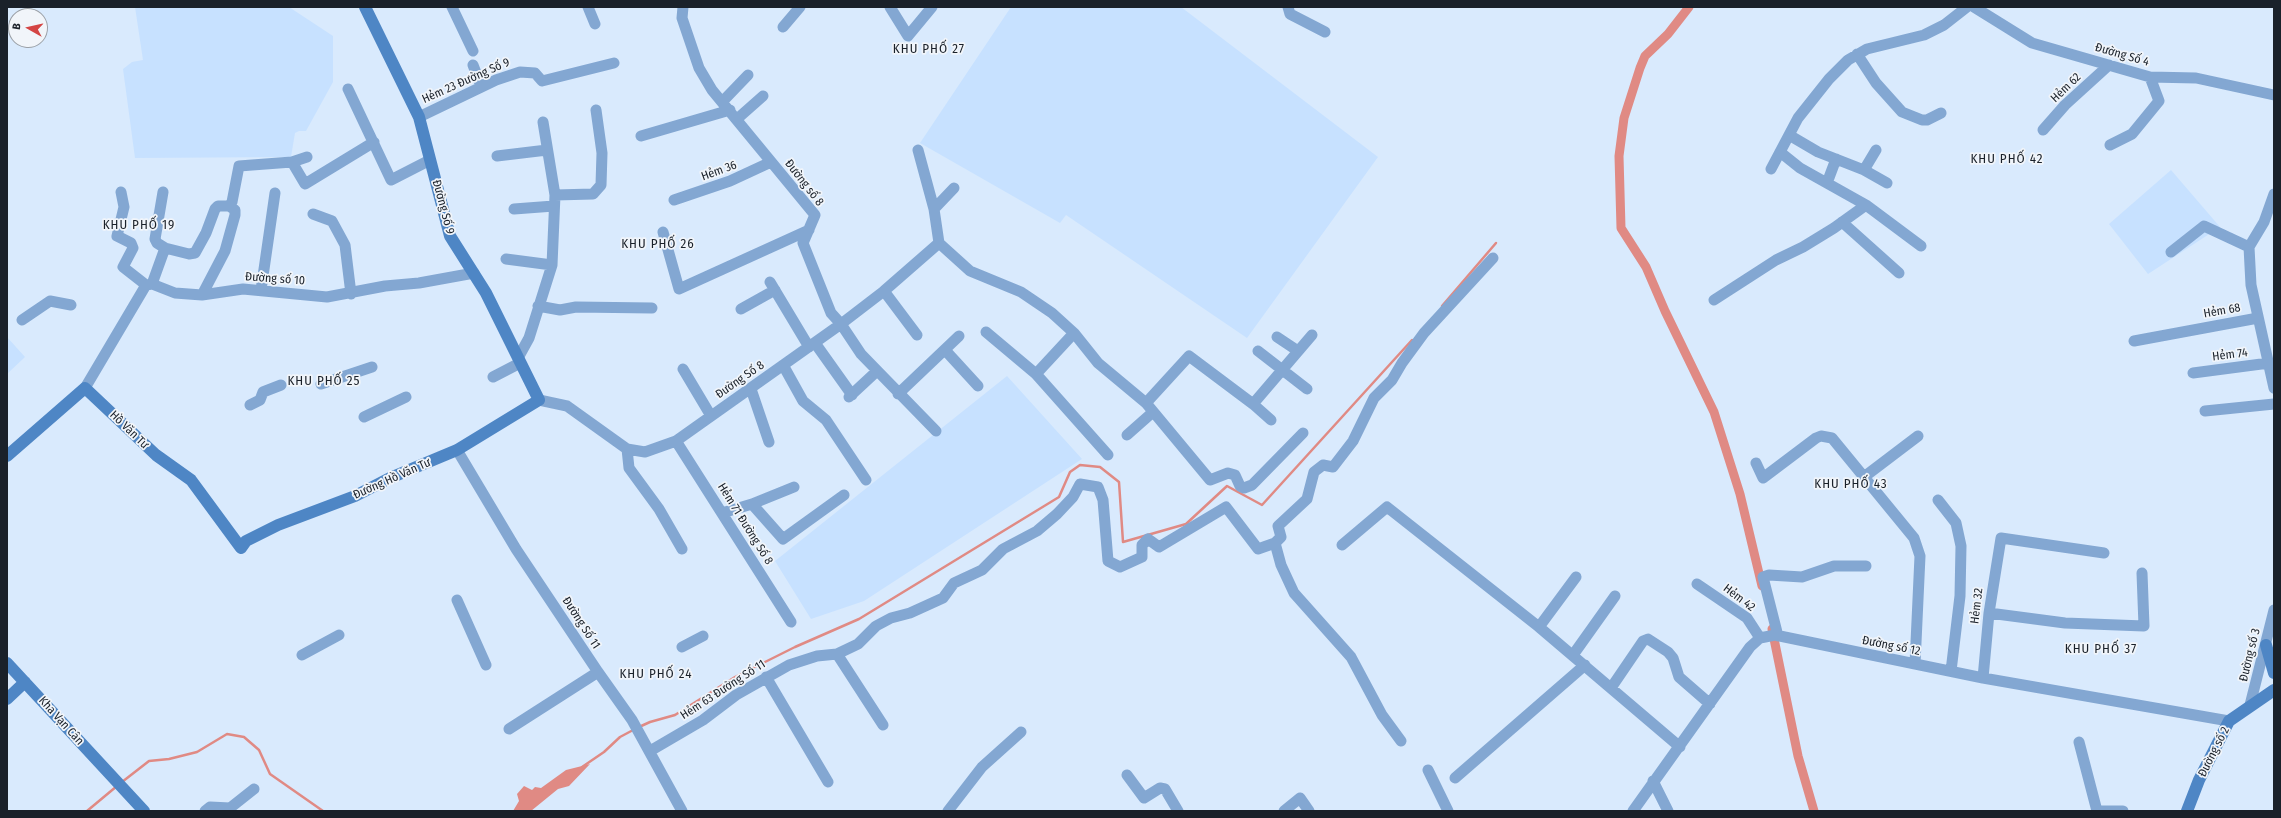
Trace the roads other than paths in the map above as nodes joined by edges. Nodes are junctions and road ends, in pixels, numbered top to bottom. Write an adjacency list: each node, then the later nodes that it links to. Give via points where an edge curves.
1 (365, 7): 28 (street, Đường Số 9)
2 (452, 7): 14 (street)
3 (588, 7): 11 (street)
4 (683, 7): 26 (street, Đường số 8, via 682,18 698,68 712,90)
5 (800, 7): 12 (street)
6 (890, 7): 7 (street, via 908,36)
7 (932, 7)
8 (1288, 7): 13 (street, via 1290,14)
9 (1967, 7): 15 (street, via 1944,25 1924,35 1867,49)
10 (1974, 7): 18 (street, Đường Số 4, via 2032,43)
11 (595, 24)
12 (783, 27)
13 (1325, 32)
14 (473, 51)
15 (1857, 54): 27 (street, via 1876,83 1902,112 1922,120); 31 (street, via 1829,79 1798,118)
16 (614, 63): 21 (street, Hẻm 23 Đường Số 9, via 542,81 535,73 520,72)
17 (473, 64): 21 (street)
18 (2109, 65): 20 (street, Đường Số 4); 30 (street, Hẻm 62, via 2065,105)
19 (748, 75): 26 (street)
20 (2150, 77): 23 (street, Đường Số 4, via 2196,78); 34 (street, via 2159,101 2132,134)
21 (481, 86): 28 (street, Hẻm 23 Đường Số 9)
22 (348, 89): 33 (street)
23 (2274, 95)
24 (763, 96): 26 (street)
25 (596, 110): 54 (street, via 602,153 601,185 593,194)
26 (730, 110): 32 (street); 44 (street, Đường số 8)
27 (1941, 113)
28 (419, 117): 42 (street, Đường Số 9)
29 (543, 122): 35 (street)
30 (2043, 130)
31 (1790, 135): 38 (street); 41 (street, via 1818,152)
32 (641, 136)
33 (374, 142): 42 (street, via 391,180); 43 (street, via 305,184)
34 (2110, 145)
35 (547, 150): 39 (street); 54 (street)
36 (918, 150): 60 (street)
37 (1876, 150): 46 (street)
38 (1780, 152): 45 (street); 47 (street, via 1800,168)
39 (498, 156)
40 (307, 157): 43 (street)
41 (1836, 159): 46 (street); 47 (street)
42 (430, 160): 73 (street, Đường Số 9, via 450,236)
43 (292, 162): 57 (street, via 239,166)
44 (771, 162): 55 (street, Hẻm 36, via 730,181); 63 (street, Đường số 8, via 815,216)
45 (1771, 169)
46 (1864, 170): 48 (street)
47 (1827, 183): 56 (street)
48 (1887, 183)
49 (954, 188): 60 (street)
50 (121, 192): 75 (street, Đường số 10, via 124,207 117,236 131,243 133,248 123,268)
51 (163, 192): 68 (street, via 155,239)
52 (275, 193): 76 (street)
53 (2274, 194): 67 (street, via 2264,222)
54 (555, 195): 58 (street)
55 (674, 200)
56 (1866, 205): 62 (street); 66 (street)
57 (229, 206): 68 (street, via 218,206 215,209 206,233 192,255); 79 (street, via 235,210 235,215 225,251)
58 (554, 206): 59 (street); 72 (street)
59 (514, 209)
60 (934, 209): 65 (street)
61 (313, 214): 78 (street, via 332,222 345,245)
62 (1842, 222): 74 (street); 80 (street)
63 (809, 230): 64 (street, via 679,289); 87 (street, Đường số 8, via 803,243 831,313)
64 (663, 232)
65 (939, 243): 77 (street, Đường Số 8); 89 (street, via 970,272 1021,292 1052,313)
66 (1921, 246)
67 (2250, 247): 69 (street, via 2204,226); 85 (street, via 2251,285)
68 (165, 248): 75 (street)
69 (2171, 252)
70 (1493, 258): 145 (street, via 1424,333 1392,380 1374,398 1353,441 1333,467 1323,465 1314,472 1307,499 1278,526 1281,537)
71 (506, 259): 72 (street)
72 (552, 266): 82 (street)
73 (474, 273): 78 (street, Đường số 10, via 385,286); 99 (street, Đường Số 9)
74 (1899, 273)
75 (149, 284): 79 (street, Đường số 10, via 176,293); 112 (street)
76 (261, 290): 78 (street, Đường số 10, via 327,297); 79 (street, Đường số 10, via 242,289)
77 (884, 291): 87 (street, Đường Số 8); 91 (street)
78 (351, 294)
79 (202, 295)
80 (1714, 300)
81 (71, 305): 86 (street, via 50,301)
82 (538, 306): 83 (street, via 560,310 576,307); 99 (street)
83 (652, 308)
84 (741, 308): 95 (street, via 773,286)
85 (2258, 318): 94 (street, Hẻm 68); 100 (street)
86 (22, 320)
87 (841, 324): 95 (street, Đường Số 8); 105 (street, Đường số 8)
88 (986, 332): 107 (street)
89 (1074, 333): 107 (street); 122 (street, via 1098,363)
90 (1312, 334): 98 (street)
91 (917, 336)
92 (959, 336): 96 (street)
93 (1277, 337): 98 (street)
94 (2134, 341)
95 (812, 345): 101 (street, Đường Số 8); 105 (street, via 851,396)
96 (945, 350): 111 (street); 116 (street)
97 (1258, 351): 104 (street)
98 (1298, 351): 104 (street)
99 (519, 361): 108 (street); 118 (street, Đường Số 9)
100 (2269, 363): 106 (street, Hẻm 74); 114 (street)
101 (783, 365): 113 (street, Đường Số 8); 139 (street, via 803,401 826,420)
102 (372, 367): 109 (street)
103 (683, 369): 124 (street)
104 (1281, 371): 115 (street); 119 (street)
105 (877, 372): 116 (street, Đường số 8)
106 (2193, 372)
107 (1036, 374): 135 (street)
108 (493, 377)
109 (321, 384)
110 (281, 385): 121 (street, via 263,392 260,400)
111 (978, 386)
112 (85, 388): 136 (street); 147 (street, Hồ Văn Tư, via 156,455 191,480)
113 (751, 388): 124 (street, Đường Số 8); 132 (street)
114 (2274, 388)
115 (1307, 389)
116 (898, 394): 127 (street, Đường số 8)
117 (406, 397): 125 (street)
118 (539, 400): 133 (street, Đường Số 8, via 567,406); 134 (street, Đường Hồ Văn Tư)
119 (1253, 404): 122 (street, via 1189,356); 126 (street)
120 (2274, 404): 123 (street)
121 (250, 405)
122 (1150, 407): 128 (street, via 1210,480 1228,473 1235,475 1240,486 1244,488 1252,485); 129 (street)
123 (2205, 411)
124 (711, 416): 131 (street, Đường Số 8)
125 (364, 417)
126 (1271, 420)
127 (936, 431)
128 (1303, 433)
129 (1127, 436)
130 (1918, 436): 138 (street)
131 (676, 440): 133 (street, Đường Số 8, via 645,452); 144 (street, Hẻm 71 Đường Số 8)
132 (769, 442)
133 (628, 449): 148 (street, via 629,468 659,509)
134 (458, 450): 147 (street, Đường Hồ Văn Tư, via 390,478 355,496 278,525 246,541); 174 (street, Đường Số 11, via 516,548)
135 (1108, 455)
136 (7, 456)
137 (1756, 463): 138 (street, via 1763,478 1816,438 1827,436 1832,438)
138 (1864, 477): 170 (street, via 1917,543 1920,556)
139 (866, 480)
140 (794, 487): 143 (street)
141 (844, 495): 143 (street, via 783,539)
142 (1938, 500): 173 (street, via 1956,523 1961,546 1960,596)
143 (752, 504): 144 (street)
144 (722, 513): 158 (street, Hẻm 71 Đường Số 8)
145 (1274, 543): 166 (street, Hẻm 63 Đường Số 11, via 1258,549 1226,507 1159,547 1148,539 1142,545 1142,557 1120,567 1108,561 1103,500 1098,487 1080,484 1073,497 1037,531 1003,549 982,570 954,583 943,598 910,613 886,620 858,644); 188 (street, via 1294,593 1351,657 1382,715)
146 (1342, 545): 159 (street, via 1387,507)
147 (241, 548)
148 (682, 549)
149 (2104, 553): 157 (street, Hẻm 32, via 2001,538)
150 (1866, 566): 162 (street, via 1834,566 1802,577 1765,576 1763,580)
151 (2142, 574): 157 (street, via 2144,626 2065,623)
152 (1576, 577): 159 (street)
153 (1697, 584): 163 (street, Hẻm 42, via 1747,618)
154 (1615, 596): 168 (street)
155 (458, 600): 171 (street)
156 (2274, 610): 164 (street, Đường số 3)
157 (1989, 613): 177 (street, Hẻm 32)
158 (791, 622)
159 (1539, 627): 168 (street)
160 (339, 634): 167 (street)
161 (703, 636): 165 (street)
162 (1777, 636): 163 (street, Đường số 12); 170 (street, Đường số 12)
163 (1760, 638): 182 (street, via 1750,647)
164 (2266, 645): 175 (street); 183 (street, Đường số 3)
165 (682, 646)
166 (837, 654): 176 (street, Hẻm 63 Đường Số 11, via 810,658); 185 (street)
167 (302, 655)
168 (1573, 655): 172 (street)
169 (7, 663): 178 (street, Kha Vạn Cân)
170 (1915, 664): 173 (street, Đường số 12)
171 (486, 665)
172 (1585, 665): 179 (street); 194 (street)
173 (1951, 671): 177 (street, Đường số 12)
174 (598, 672): 186 (street); 191 (street, Đường Số 11, via 632,720)
175 (2274, 673)
176 (766, 677): 191 (street, Hẻm 63 Đường Số 11, via 736,695 703,720); 196 (street)
177 (1983, 678): 184 (street, Đường số 12)
178 (25, 682): 181 (street); 198 (street, Kha Vạn Cân)
179 (1611, 688): 182 (street, via 1643,641 1648,639 1668,652 1673,658 1679,677); 190 (street)
180 (2274, 690): 183 (street, Đường số 2)
181 (7, 699)
182 (1710, 704): 190 (street)
183 (2250, 705): 184 (street, Đường số 2)
184 (2229, 721): 210 (street, Đường số 2, via 2199,780)
185 (883, 725)
186 (509, 729)
187 (1021, 732): 201 (street, via 982,767)
188 (1401, 741)
189 (2078, 742): 208 (street)
190 (1680, 747): 195 (street)
191 (649, 750): 200 (street, Đường Số 11)
192 (1428, 770): 205 (street)
193 (1127, 775): 202 (street, via 1144,798 1160,788 1165,789)
194 (1455, 778)
195 (1653, 781): 206 (street); 207 (street)
196 (828, 782)
197 (254, 789): 199 (street, via 230,808 210,807)
198 (144, 811)
199 (205, 811)
200 (682, 811)
201 (948, 811)
202 (1178, 811)
203 (1284, 811): 204 (street, via 1300,798)
204 (1309, 811)
205 (1448, 811)
206 (1632, 811)
207 (1668, 811)
208 (2098, 811): 209 (street)
209 (2122, 811)
210 (2187, 811)

